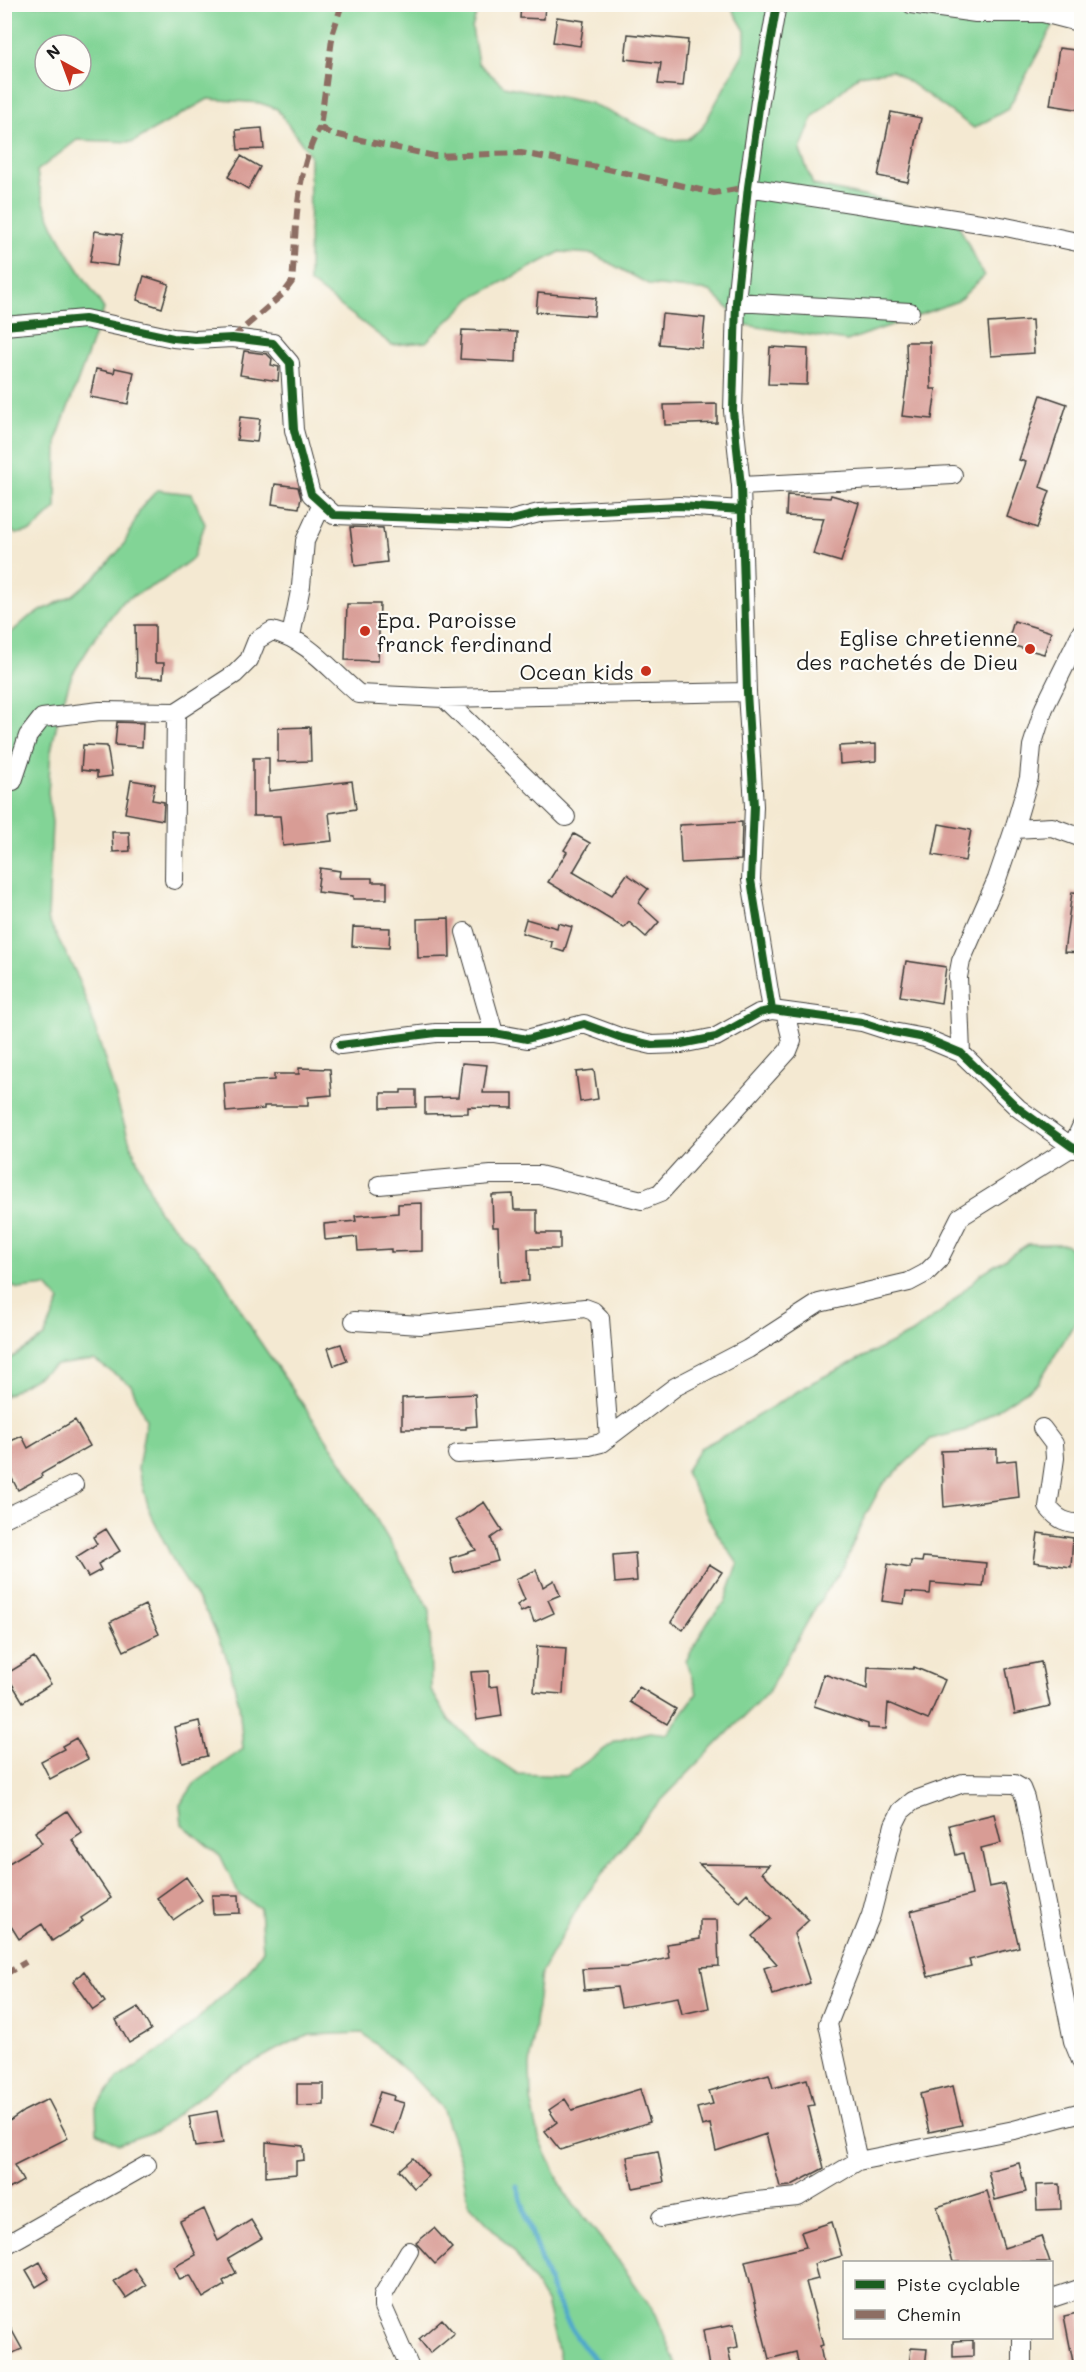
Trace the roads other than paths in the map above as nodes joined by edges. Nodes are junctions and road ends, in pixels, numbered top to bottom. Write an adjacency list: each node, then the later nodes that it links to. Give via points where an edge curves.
1 (777, 4): 4 (street)
2 (911, 4): 3 (street, via 976,13 1043,13)
3 (1082, 23)
4 (748, 187): 5 (street, via 1006,227); 6 (street)
5 (1082, 243)
6 (736, 302): 7 (street); 10 (street, via 733,411)
7 (910, 312)
8 (4, 326): 11 (street, via 86,319 173,338 273,343 290,363 294,430 311,494)
9 (953, 475): 10 (street)
10 (741, 486): 12 (street)
11 (322, 504): 12 (street, via 334,515 362,518 508,521 539,513 679,506); 14 (street, via 305,541)
12 (742, 510): 15 (street)
13 (1082, 631): 20 (street, via 1044,708)
14 (291, 636): 16 (street, via 359,694); 17 (street, via 272,632 257,640 249,660 235,674)
15 (747, 692): 16 (street); 24 (street, via 754,806 751,880)
16 (444, 698): 19 (street)
17 (176, 712): 18 (street, via 100,711 42,718 28,736); 22 (street)
18 (13, 781)
19 (566, 818)
20 (1014, 829): 21 (street, via 1052,827); 27 (street, via 961,961)
21 (1082, 838)
22 (174, 880)
23 (465, 932): 25 (street)
24 (779, 1011): 25 (street, via 759,1013 716,1038 681,1044 652,1045 584,1024 527,1039); 27 (street, via 862,1022 925,1038); 30 (street, via 792,1041 788,1051 660,1193 642,1200 539,1175)
25 (494, 1033): 26 (street, via 436,1033)
26 (340, 1045)
27 (961, 1053): 29 (street, via 1018,1108)
28 (1082, 1125): 29 (street)
29 (1077, 1149): 33 (street, via 960,1217 938,1261 926,1273 909,1282 819,1303 748,1349 675,1387)
30 (379, 1185)
31 (354, 1321): 33 (street, via 421,1325 574,1309 593,1311 600,1318)
32 (1042, 1428): 37 (street, via 1054,1444 1048,1507 1056,1518)
33 (609, 1438): 34 (street, via 589,1446)
34 (457, 1454)
35 (74, 1485): 36 (street)
36 (4, 1518)
37 (1082, 1524)
38 (1082, 2063): 40 (street, via 1073,2041 1021,1788 1014,1784 963,1783 913,1801 901,1811 894,1825 871,1915 828,2024)
39 (1082, 2112): 40 (street, via 1014,2130)
40 (858, 2161): 42 (street, via 798,2197)
41 (147, 2165): 43 (street)
42 (661, 2218)
43 (4, 2246)
44 (410, 2251): 48 (street, via 383,2295 384,2307)
45 (1082, 2288): 46 (street)
46 (1053, 2298)
47 (1022, 2339): 49 (street)
48 (411, 2367)
49 (1022, 2367)

